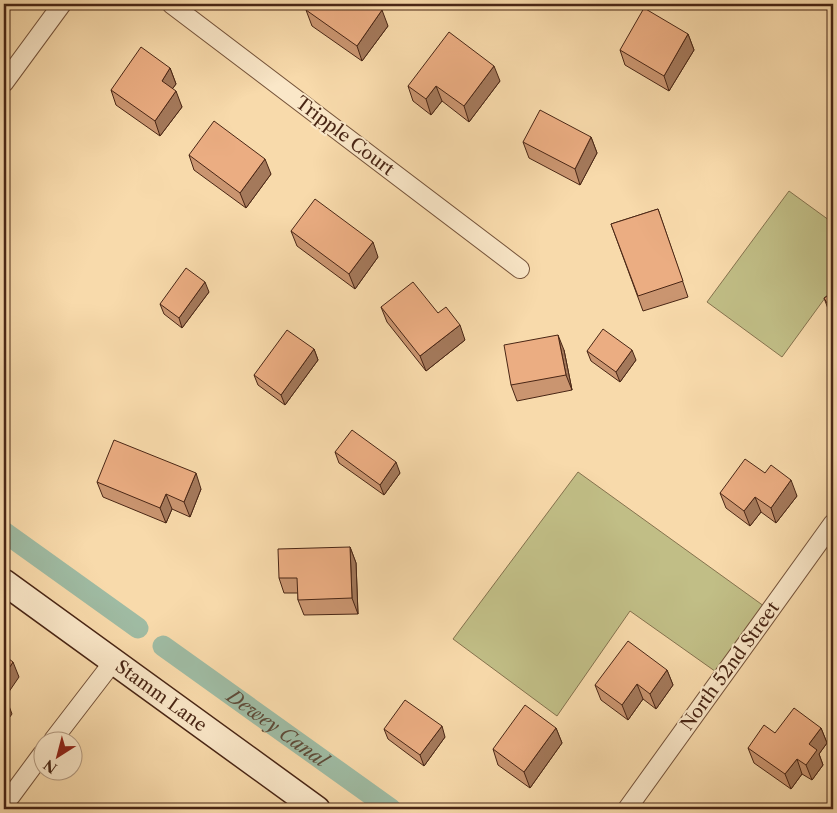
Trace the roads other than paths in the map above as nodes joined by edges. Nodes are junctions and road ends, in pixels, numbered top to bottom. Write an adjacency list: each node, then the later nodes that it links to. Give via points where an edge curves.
1 (62, 4): 3 (street)
2 (170, 4): 4 (street, Tripple Court)
3 (4, 83)
4 (520, 269)
5 (833, 523): 12 (street, North 52nd Street)
6 (4, 582): 7 (street, Stamm Lane)
7 (113, 662): 8 (street); 11 (street, Stamm Lane)
8 (61, 730)
9 (32, 768): 10 (street)
10 (4, 801)
11 (317, 809)
12 (627, 809)

